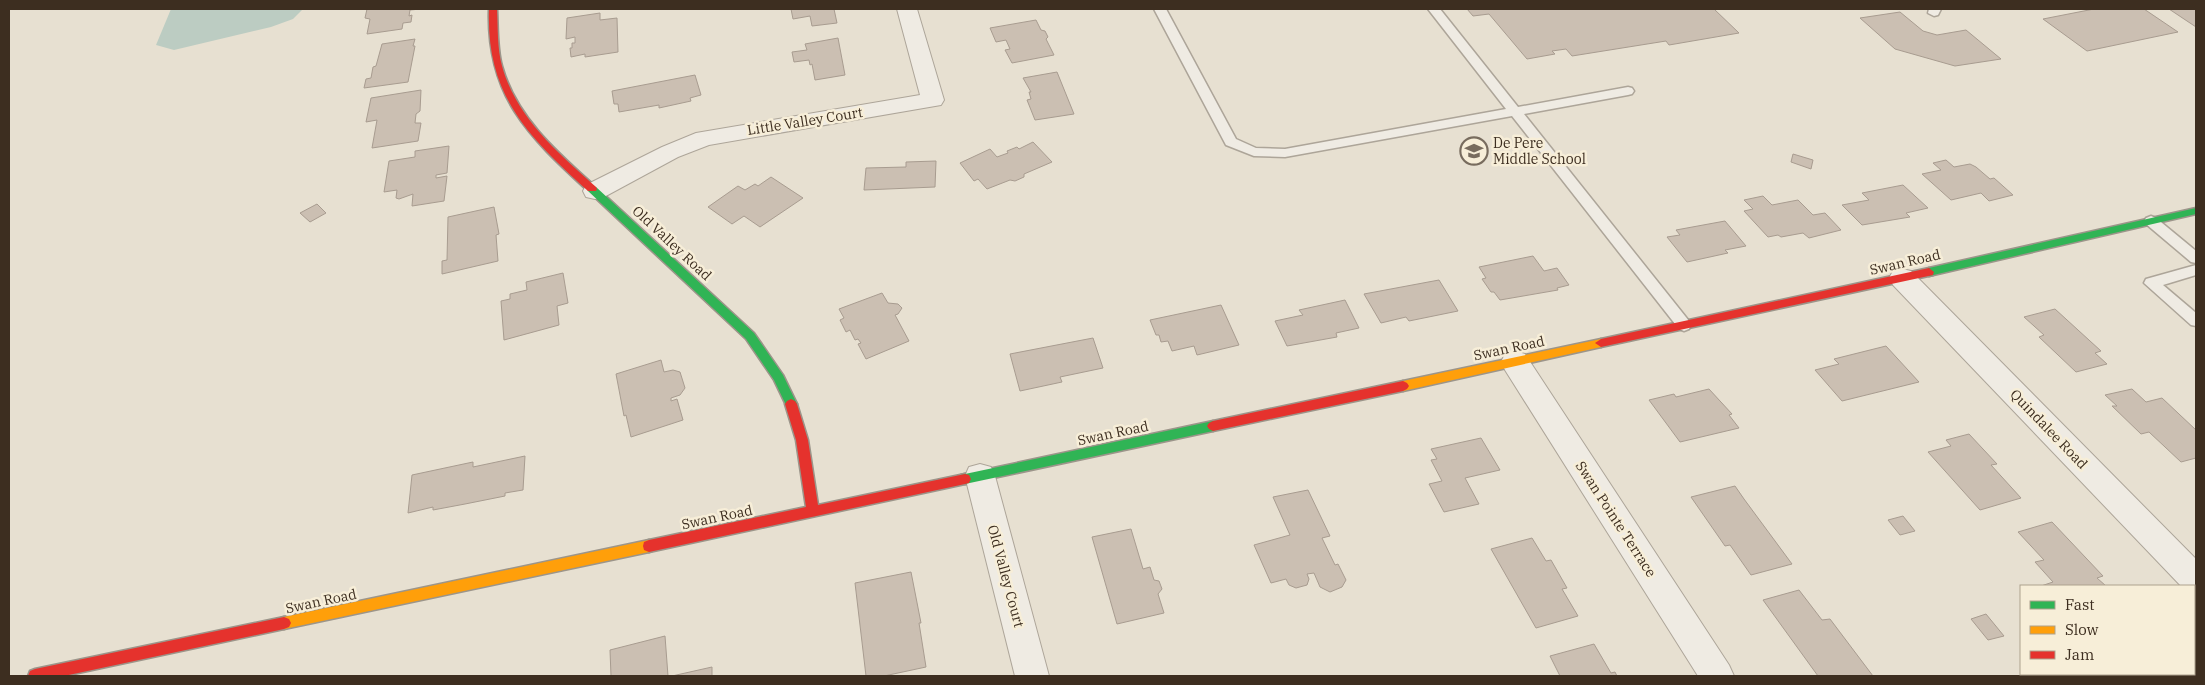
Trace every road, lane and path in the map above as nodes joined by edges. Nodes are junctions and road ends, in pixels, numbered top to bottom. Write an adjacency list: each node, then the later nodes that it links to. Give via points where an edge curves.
1 (493, 9): 7 (street, Old Valley Road, via 490,29 494,60 518,114 539,140)
2 (907, 9): 7 (street, Little Valley Court, via 933,100 704,138)
3 (1160, 9): 6 (lane, via 1231,142 1254,152 1285,154)
4 (1434, 9): 6 (lane)
5 (1628, 91): 6 (lane)
6 (1516, 113): 14 (lane)
7 (595, 191): 17 (street, Old Valley Road, via 750,336 770,361 789,395 800,429)
8 (2196, 212): 9 (street, Swan Road)
9 (2151, 221): 10 (lane); 12 (street, Swan Road)
10 (2196, 258)
11 (2196, 270): 13 (lane, via 2151,283)
12 (1902, 278): 14 (street, Swan Road); 18 (street, Quindalee Road)
13 (2196, 321)
14 (1684, 325): 15 (street, Swan Road)
15 (1515, 362): 16 (street, Swan Road); 21 (street, Swan Pointe Terrace)
16 (980, 476): 17 (street, Swan Road); 20 (street, Old Valley Court)
17 (813, 512): 19 (street, Swan Road)
18 (2196, 580)
19 (34, 676)
20 (1032, 676)
21 (1717, 676)

